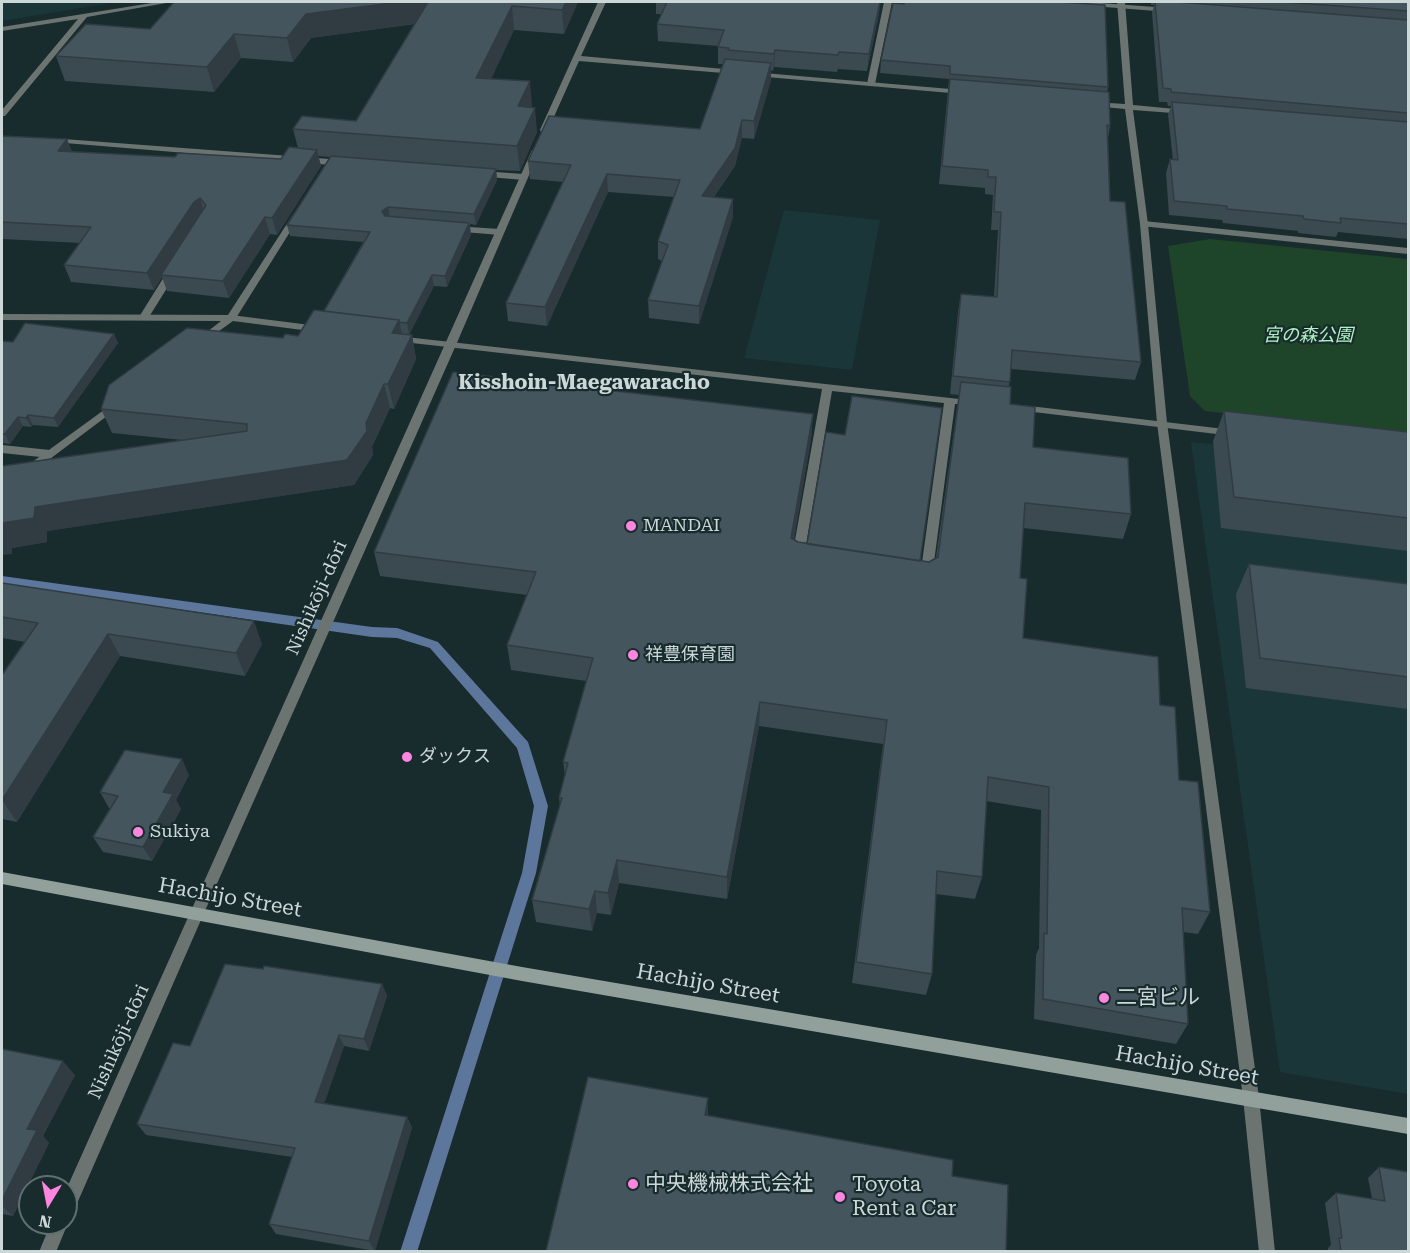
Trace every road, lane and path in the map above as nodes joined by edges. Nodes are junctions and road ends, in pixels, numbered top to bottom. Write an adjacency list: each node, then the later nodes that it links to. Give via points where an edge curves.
1 (168, 2): 7 (street)
2 (602, 2): 9 (street, Nishikōji-dōri)
3 (888, 2): 10 (street)
4 (1066, 2): 5 (street)
5 (1121, 4): 6 (street); 13 (street)
6 (1179, 10)
7 (84, 16): 8 (street); 15 (street)
8 (2, 29)
9 (576, 58): 10 (street); 21 (street, Nishikōji-dōri)
10 (871, 84): 11 (street)
11 (976, 94)
12 (1082, 103): 13 (street)
13 (1129, 107): 14 (street); 23 (street)
14 (1199, 113)
15 (2, 114)
16 (48, 140): 17 (street)
17 (330, 162): 18 (street); 19 (street)
18 (353, 164)
19 (324, 172)
20 (467, 173): 21 (street)
21 (524, 177): 25 (street, Nishikōji-dōri)
22 (299, 211): 30 (street)
23 (1144, 224): 26 (street); 40 (street)
24 (445, 228): 25 (street)
25 (500, 232): 33 (street, Nishikōji-dōri)
26 (1408, 251)
27 (180, 259): 29 (street)
28 (2, 317): 29 (street)
29 (144, 317): 30 (street)
30 (231, 318): 31 (street); 34 (street)
31 (324, 329)
32 (382, 337): 33 (street)
33 (452, 345): 35 (street); 48 (street, Nishikōji-dōri)
34 (193, 346)
35 (828, 386): 37 (street); 45 (street, via 797,561)
36 (126, 397): 43 (street)
37 (950, 400): 38 (street); 46 (street, via 925,581)
38 (985, 404)
39 (1009, 406): 40 (street)
40 (1162, 423): 41 (street); 49 (street)
41 (1246, 434)
42 (2, 449): 43 (street)
43 (50, 454): 44 (street)
44 (2, 489)
45 (809, 563)
46 (914, 579)
47 (2, 878): 48 (main road, Hachijo Street)
48 (197, 913): 49 (main road, Hachijo Street, via 522,974); 51 (street, Nishikōji-dōri)
49 (1251, 1098): 50 (main road, Hachijo Street); 54 (street)
50 (1408, 1126)
51 (78, 1182)
52 (54, 1235): 53 (street)
53 (47, 1251)
54 (1267, 1251)

